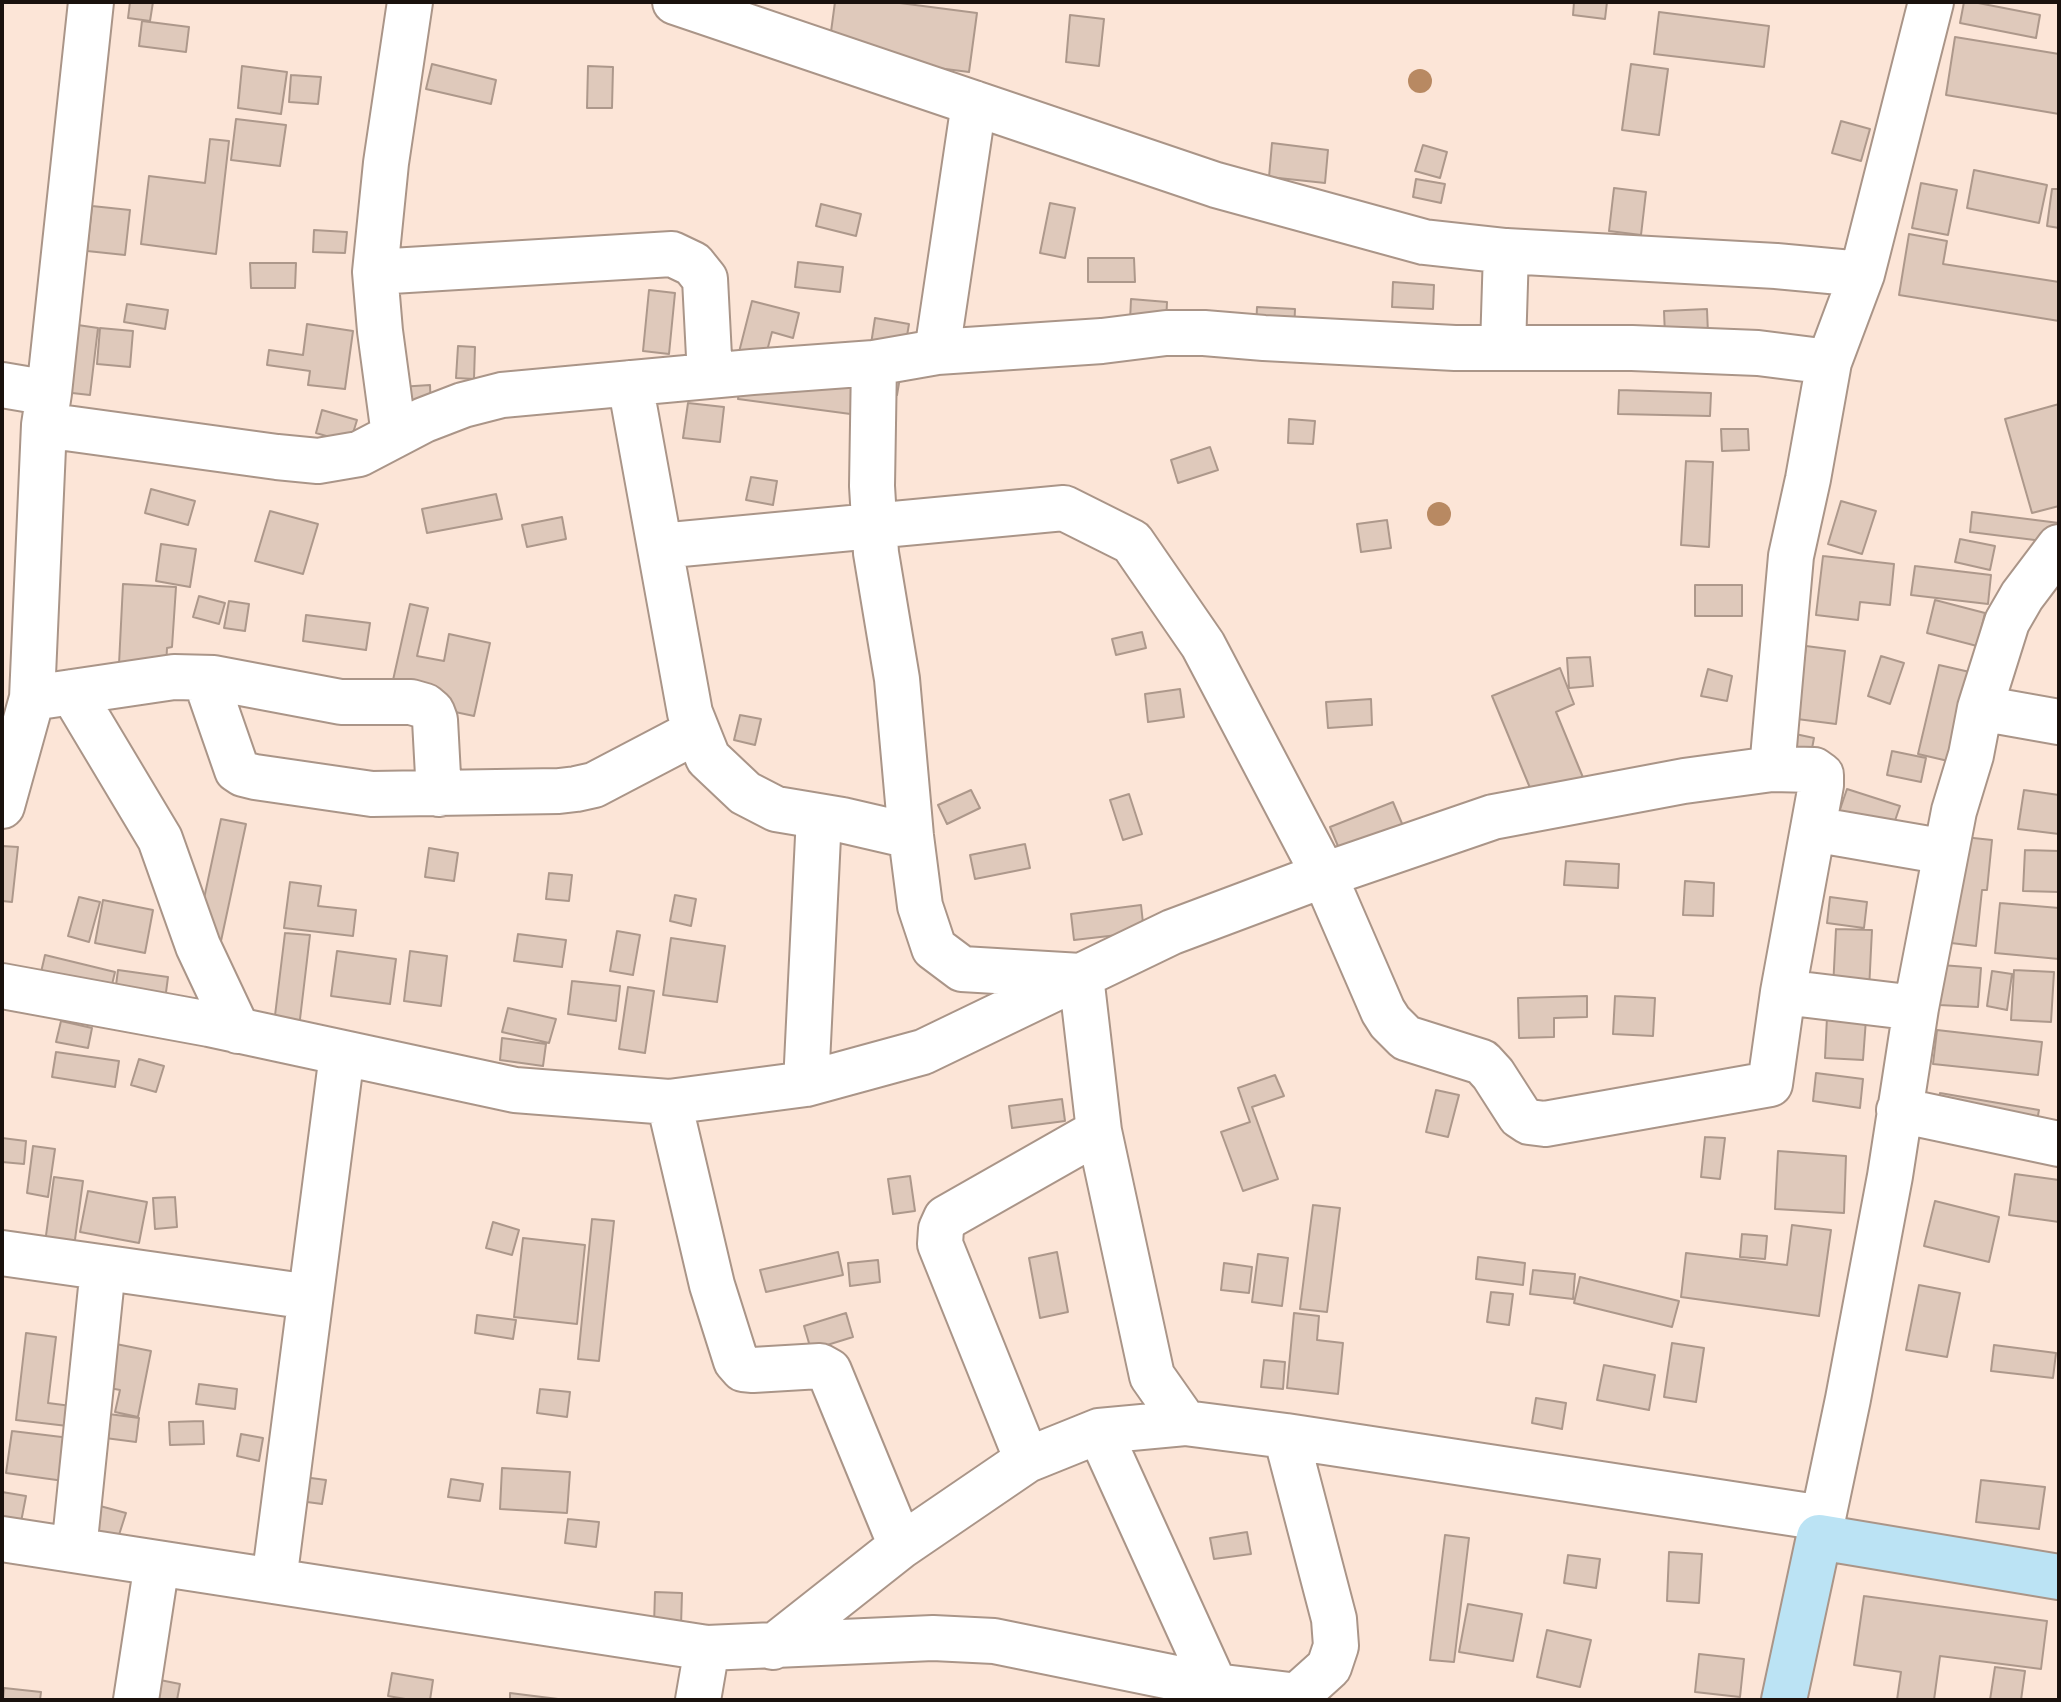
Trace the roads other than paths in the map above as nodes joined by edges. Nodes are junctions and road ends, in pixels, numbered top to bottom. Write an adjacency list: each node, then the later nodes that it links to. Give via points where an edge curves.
1 (91, 2): 16 (street)
2 (410, 2): 7 (street)
3 (675, 2): 5 (street)
4 (1931, 2): 8 (street)
5 (974, 103): 6 (street, via 1216,185 1424,242); 10 (street)
6 (1506, 251): 8 (street); 9 (street)
7 (375, 272): 13 (street, via 672,254 693,264 705,279); 17 (street)
8 (1862, 274): 11 (street)
9 (1503, 348): 10 (street, via 1179,333); 11 (street, via 1758,353)
10 (937, 352): 12 (street)
11 (1829, 362): 27 (street, via 1791,556)
12 (874, 363): 13 (street); 18 (street)
13 (710, 376): 14 (street)
14 (630, 383): 17 (street, via 502,395 463,405); 19 (street)
15 (2, 385): 16 (street)
16 (46, 409): 17 (street, via 318,461 359,454); 21 (street)
17 (394, 435)
18 (875, 525): 19 (street); 32 (street, via 897,679); 34 (street, via 1064,508 1132,542 1203,645)
19 (660, 546): 26 (street)
20 (2059, 547): 24 (street, via 2007,622)
21 (18, 652): 23 (street)
22 (205, 678): 23 (street, via 174,677); 28 (street, via 237,770 243,774 372,794); 28 (street, via 341,702 425,706 435,720)
23 (52, 695): 29 (street); 39 (street, via 160,839 198,946)
24 (1980, 708): 25 (street); 33 (street)
25 (2059, 722)
26 (697, 731): 28 (street, via 594,785); 30 (street, via 708,758 745,793 776,809)
27 (1772, 769): 31 (street, via 1814,770 1821,775); 34 (street, via 1493,817)
28 (439, 794)
29 (2, 806)
30 (819, 816): 32 (street); 41 (street)
31 (1813, 829): 33 (street); 37 (street)
32 (911, 836): 35 (street, via 920,906 934,948 962,969)
33 (1946, 852): 38 (street)
34 (1324, 875): 35 (street, via 1172,932); 37 (street, via 1390,1022 1406,1038 1482,1062 1529,1122 1545,1124 1770,1084)
35 (1081, 976): 41 (street, via 923,1052); 44 (street)
36 (2, 986): 39 (street)
37 (1783, 992): 38 (street)
38 (1916, 1008): 43 (street)
39 (238, 1031): 40 (street)
40 (342, 1054): 42 (street, via 515,1090); 48 (street)
41 (806, 1084): 42 (street)
42 (669, 1102): 55 (street, via 712,1285 736,1361 743,1369 820,1366 829,1371)
43 (1899, 1110): 45 (street); 53 (street)
44 (1099, 1131): 49 (street, via 1152,1376); 52 (street, via 946,1218 941,1229 940,1244)
45 (2059, 1144)
46 (2, 1253): 47 (street)
47 (103, 1268): 48 (street); 56 (street)
48 (310, 1297): 59 (street)
49 (1185, 1423): 50 (street); 51 (street)
50 (1099, 1431): 52 (street); 62 (street)
51 (1286, 1436): 53 (street); 62 (street, via 1334,1619 1336,1646 1329,1667 1299,1694)
52 (1027, 1460): 55 (street)
53 (1821, 1527): 58 (street); 65 (street)
54 (2, 1539): 56 (street)
55 (901, 1546): 60 (street)
56 (74, 1550): 57 (street)
57 (157, 1563): 59 (street); 63 (street)
58 (2059, 1577)
59 (274, 1581): 61 (street)
60 (773, 1647): 61 (street); 62 (street, via 933,1638 994,1641)
61 (707, 1648): 64 (street)
62 (1215, 1686)
63 (136, 1700)
64 (698, 1700)
65 (1784, 1700)

